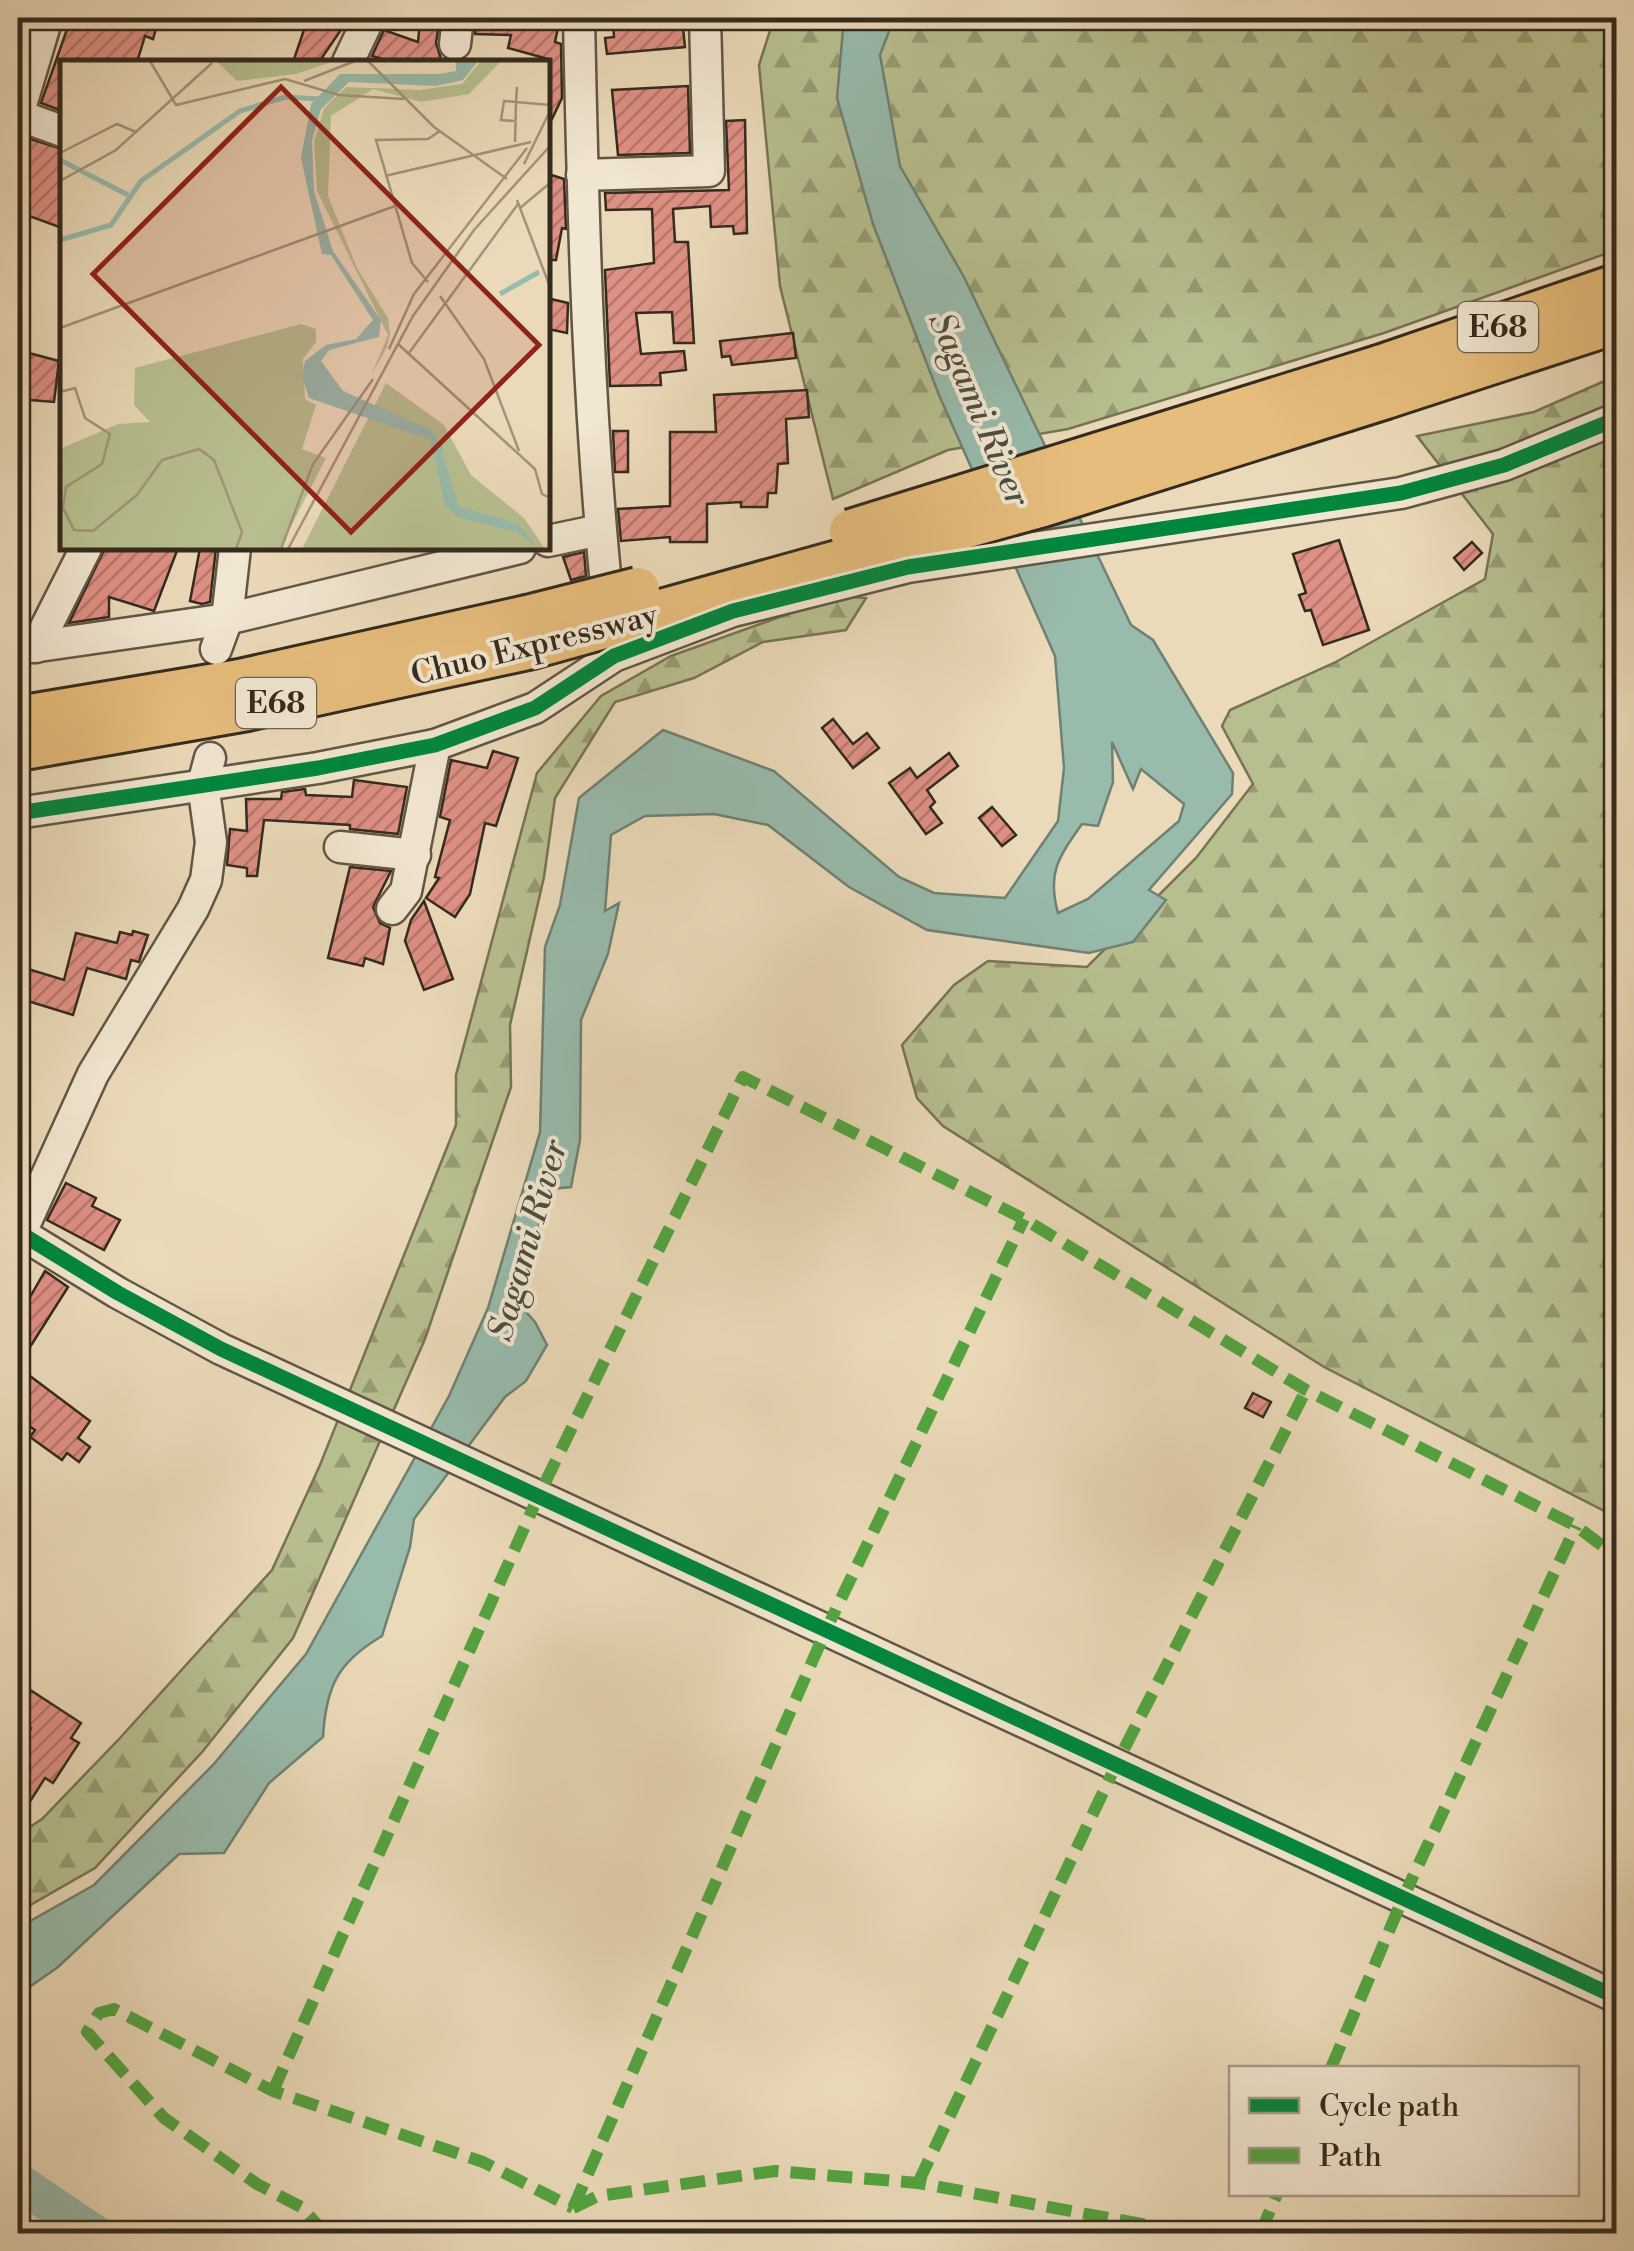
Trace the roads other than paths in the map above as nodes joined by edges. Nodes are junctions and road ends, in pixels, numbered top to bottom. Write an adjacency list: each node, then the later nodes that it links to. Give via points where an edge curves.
1 (46, 18): 6 (street, via 18,115)
2 (368, 18): 5 (street)
3 (579, 18): 7 (street)
4 (705, 18): 7 (street, via 708,171)
5 (349, 60)
6 (60, 130)
7 (582, 176): 12 (street)
8 (1616, 286): 10 (highway, E68)
9 (1616, 322): 10 (highway, E68)
10 (1383, 382): 19 (highway, Chuo Expressway / E68, bridge, via 1043,505)
11 (1616, 419): 22 (street, via 1504,465 1401,493 908,567 733,611)
12 (600, 530): 13 (street); 22 (street)
13 (550, 542)
14 (85, 550): 20 (street)
15 (236, 550): 18 (street)
16 (494, 550): 17 (street)
17 (468, 552): 18 (street)
18 (227, 619): 20 (street); 21 (street)
19 (529, 632): 23 (highway, Chuo Expressway / E68); 25 (highway, Chuo Expressway / E68, via 246,710)
20 (27, 648)
21 (216, 649)
22 (614, 656): 24 (street, via 535,708)
23 (18, 718)
24 (436, 745): 26 (street); 29 (street)
25 (18, 748)
26 (207, 771): 27 (street); 31 (street, via 212,842 206,880 93,1074)
27 (18, 813)
28 (340, 847): 29 (street)
29 (415, 855): 30 (street, via 406,891)
30 (392, 909)
31 (19, 1236): 32 (street, via 221,1349)
32 (1616, 1997)

